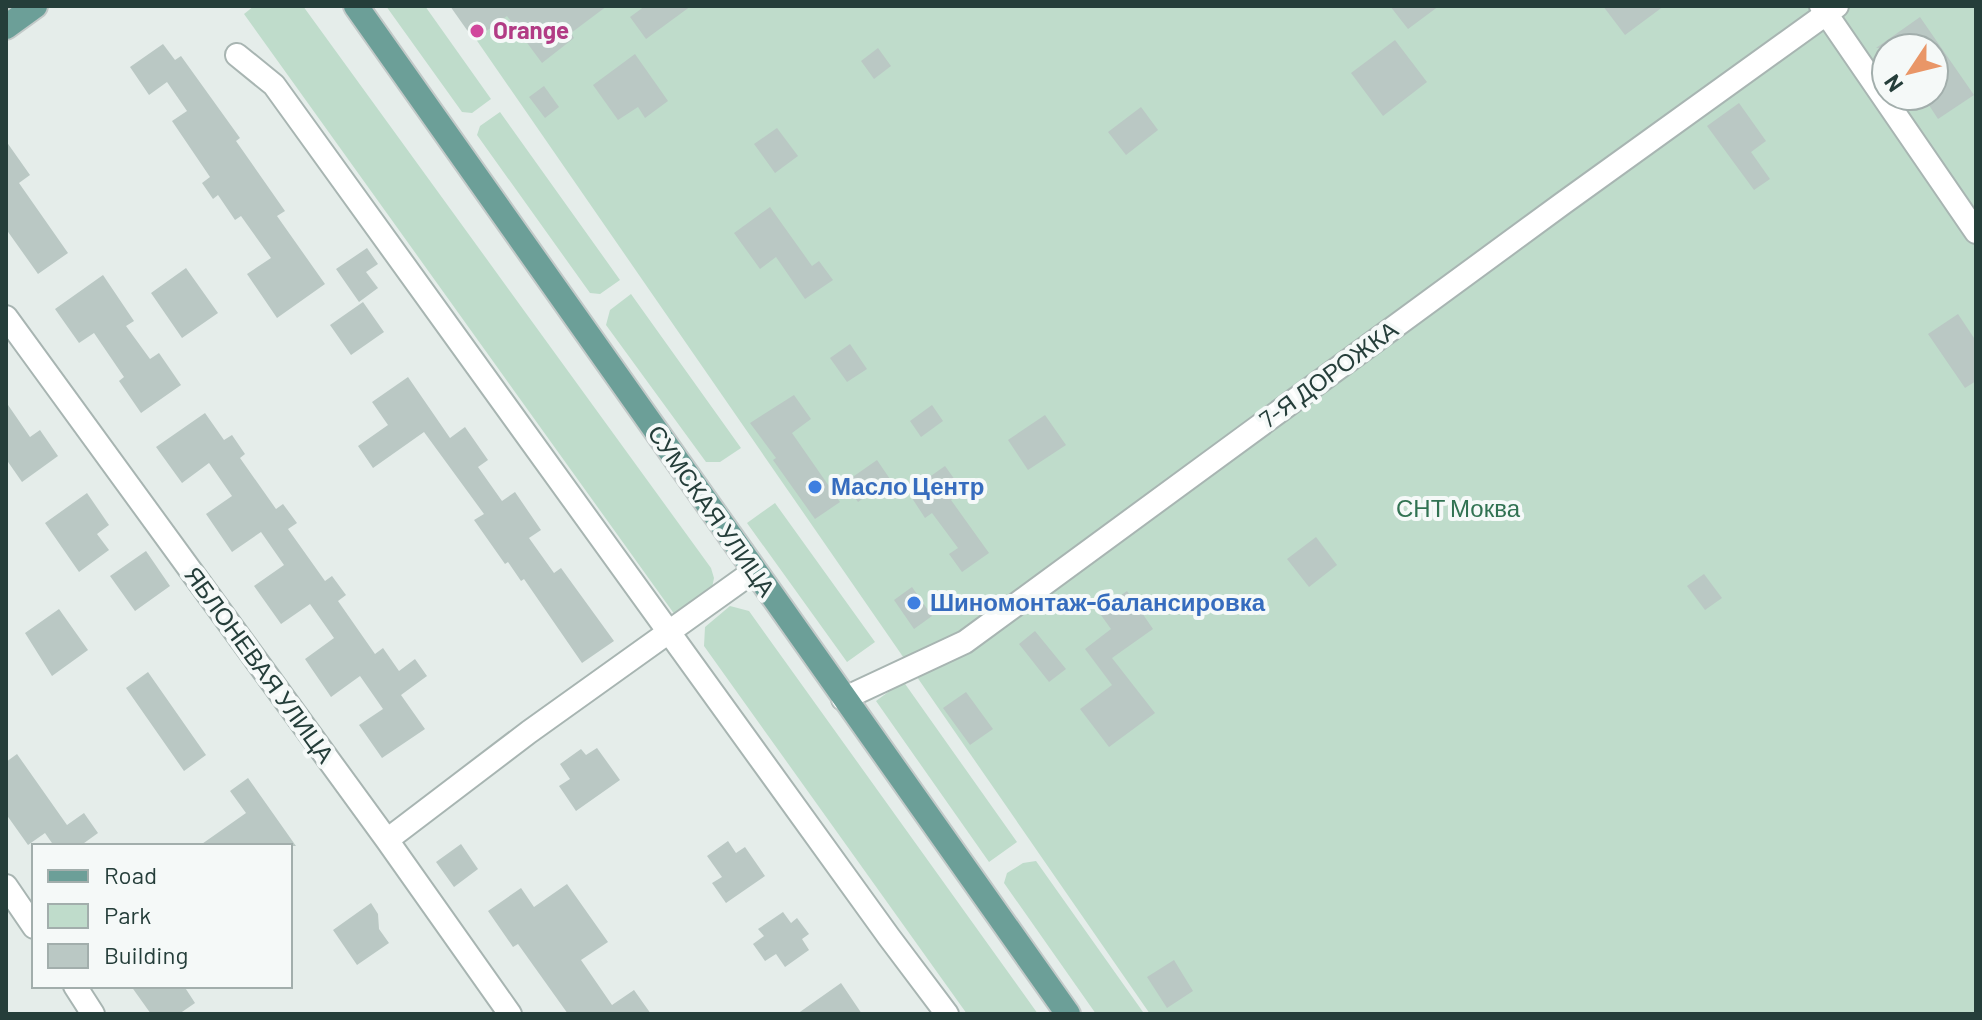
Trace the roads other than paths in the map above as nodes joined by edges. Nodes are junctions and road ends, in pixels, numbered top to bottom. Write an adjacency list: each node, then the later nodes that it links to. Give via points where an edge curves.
1 (356, 6): 8 (main road, СУМСКАЯ УЛИЦА)
2 (31, 8): 4 (main road)
3 (1828, 9): 6 (street); 10 (street, 7-Я ДОРОЖКА, via 1805,31 965,642)
4 (6, 27)
5 (237, 55): 9 (street, via 274,85)
6 (1976, 232)
7 (6, 317): 11 (street, ЯБЛОНЕВАЯ УЛИЦА)
8 (754, 571): 9 (street); 10 (main road, СУМСКАЯ УЛИЦА)
9 (670, 631): 11 (street); 17 (street)
10 (843, 699): 18 (main road, СУМСКАЯ УЛИЦА)
11 (387, 840): 16 (street, ЯБЛОНЕВАЯ УЛИЦА)
12 (6, 886): 13 (street)
13 (32, 924)
14 (76, 988): 15 (street)
15 (93, 1014)
16 (510, 1014)
17 (947, 1014)
18 (1068, 1014)

